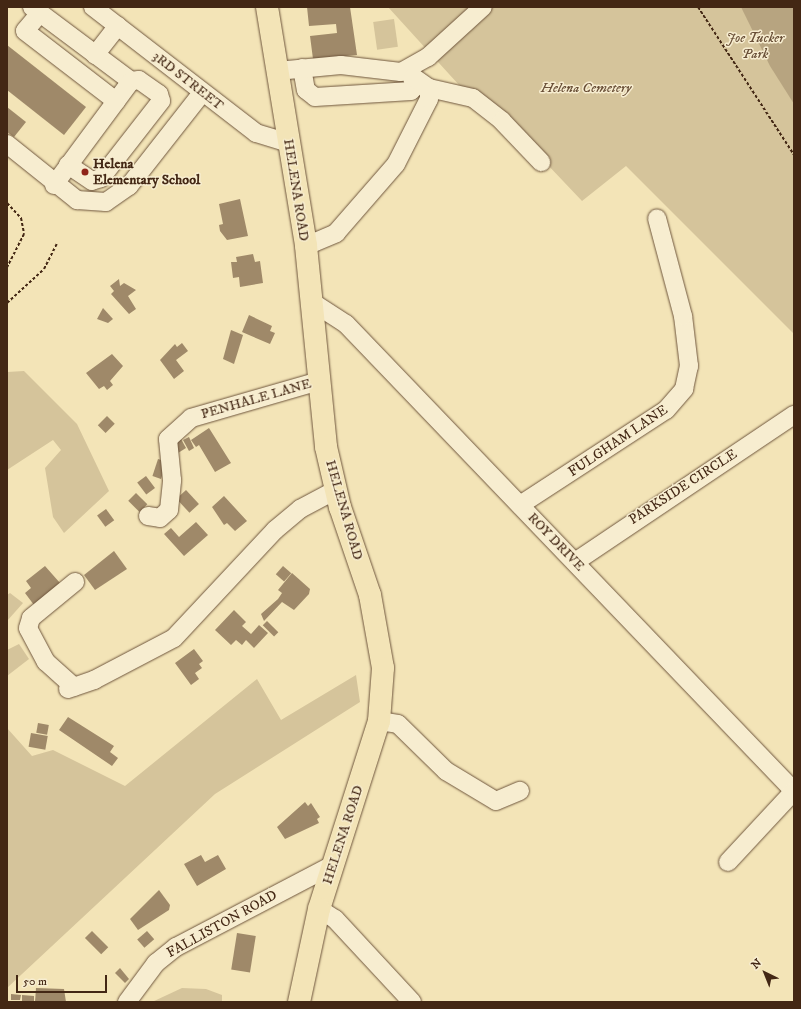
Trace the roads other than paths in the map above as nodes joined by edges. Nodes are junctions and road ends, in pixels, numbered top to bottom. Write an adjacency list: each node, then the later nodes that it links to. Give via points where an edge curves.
1 (93, 7): 5 (street, 3RD STREET)
2 (267, 7): 8 (main road, HELENA ROAD)
3 (483, 7): 9 (street)
4 (36, 10): 6 (street); 13 (street, via 25,31)
5 (118, 26): 6 (street); 12 (street, 3RD STREET)
6 (96, 55): 10 (street)
7 (302, 68): 8 (street); 9 (street, via 350,66); 9 (street, via 306,90 315,97)
8 (277, 71): 14 (main road, HELENA ROAD)
9 (410, 79): 11 (street)
10 (131, 81): 13 (street); 17 (street, via 139,80 159,94 161,101 101,178 92,181)
11 (429, 88): 16 (street, via 473,98 502,121); 20 (street, via 426,109 393,169 336,233)
12 (202, 92): 14 (street, 3RD STREET, via 256,134); 18 (street, via 129,186 106,202 77,200)
13 (116, 101): 17 (street)
14 (288, 143): 20 (main road, HELENA ROAD)
15 (7, 144): 18 (street)
16 (541, 162)
17 (68, 165): 18 (street)
18 (54, 185)
19 (657, 218): 25 (street, FULGHAM LANE, via 683,316 689,366 684,388 666,410)
20 (306, 246): 21 (main road, HELENA ROAD)
21 (312, 302): 22 (main road, HELENA ROAD); 25 (street, ROY DRIVE, via 346,324)
22 (319, 381): 24 (main road, HELENA ROAD); 26 (street, PENHALE LANE, via 203,413 173,432 167,447 172,480 169,510 160,518)
23 (794, 415): 27 (street, PARKSIDE CIRCLE)
24 (335, 490): 28 (street, via 300,509 274,530 174,638 71,688 46,662 28,628 31,618); 29 (main road, HELENA ROAD, via 377,626 383,668)
25 (520, 505): 27 (street, ROY DRIVE)
26 (148, 516)
27 (575, 562): 31 (street, ROY DRIVE)
28 (75, 582)
29 (379, 721): 30 (street, via 398,724 446,771 496,801); 33 (main road, HELENA ROAD)
30 (520, 791)
31 (794, 791): 32 (street)
32 (728, 862)
33 (333, 866): 34 (main road, HELENA ROAD); 35 (street, FALLISTON ROAD, via 176,947 156,963)
34 (319, 909): 36 (main road, HELENA ROAD); 37 (street, via 336,919)
35 (127, 1002)
36 (299, 1002)
37 (412, 1002)

